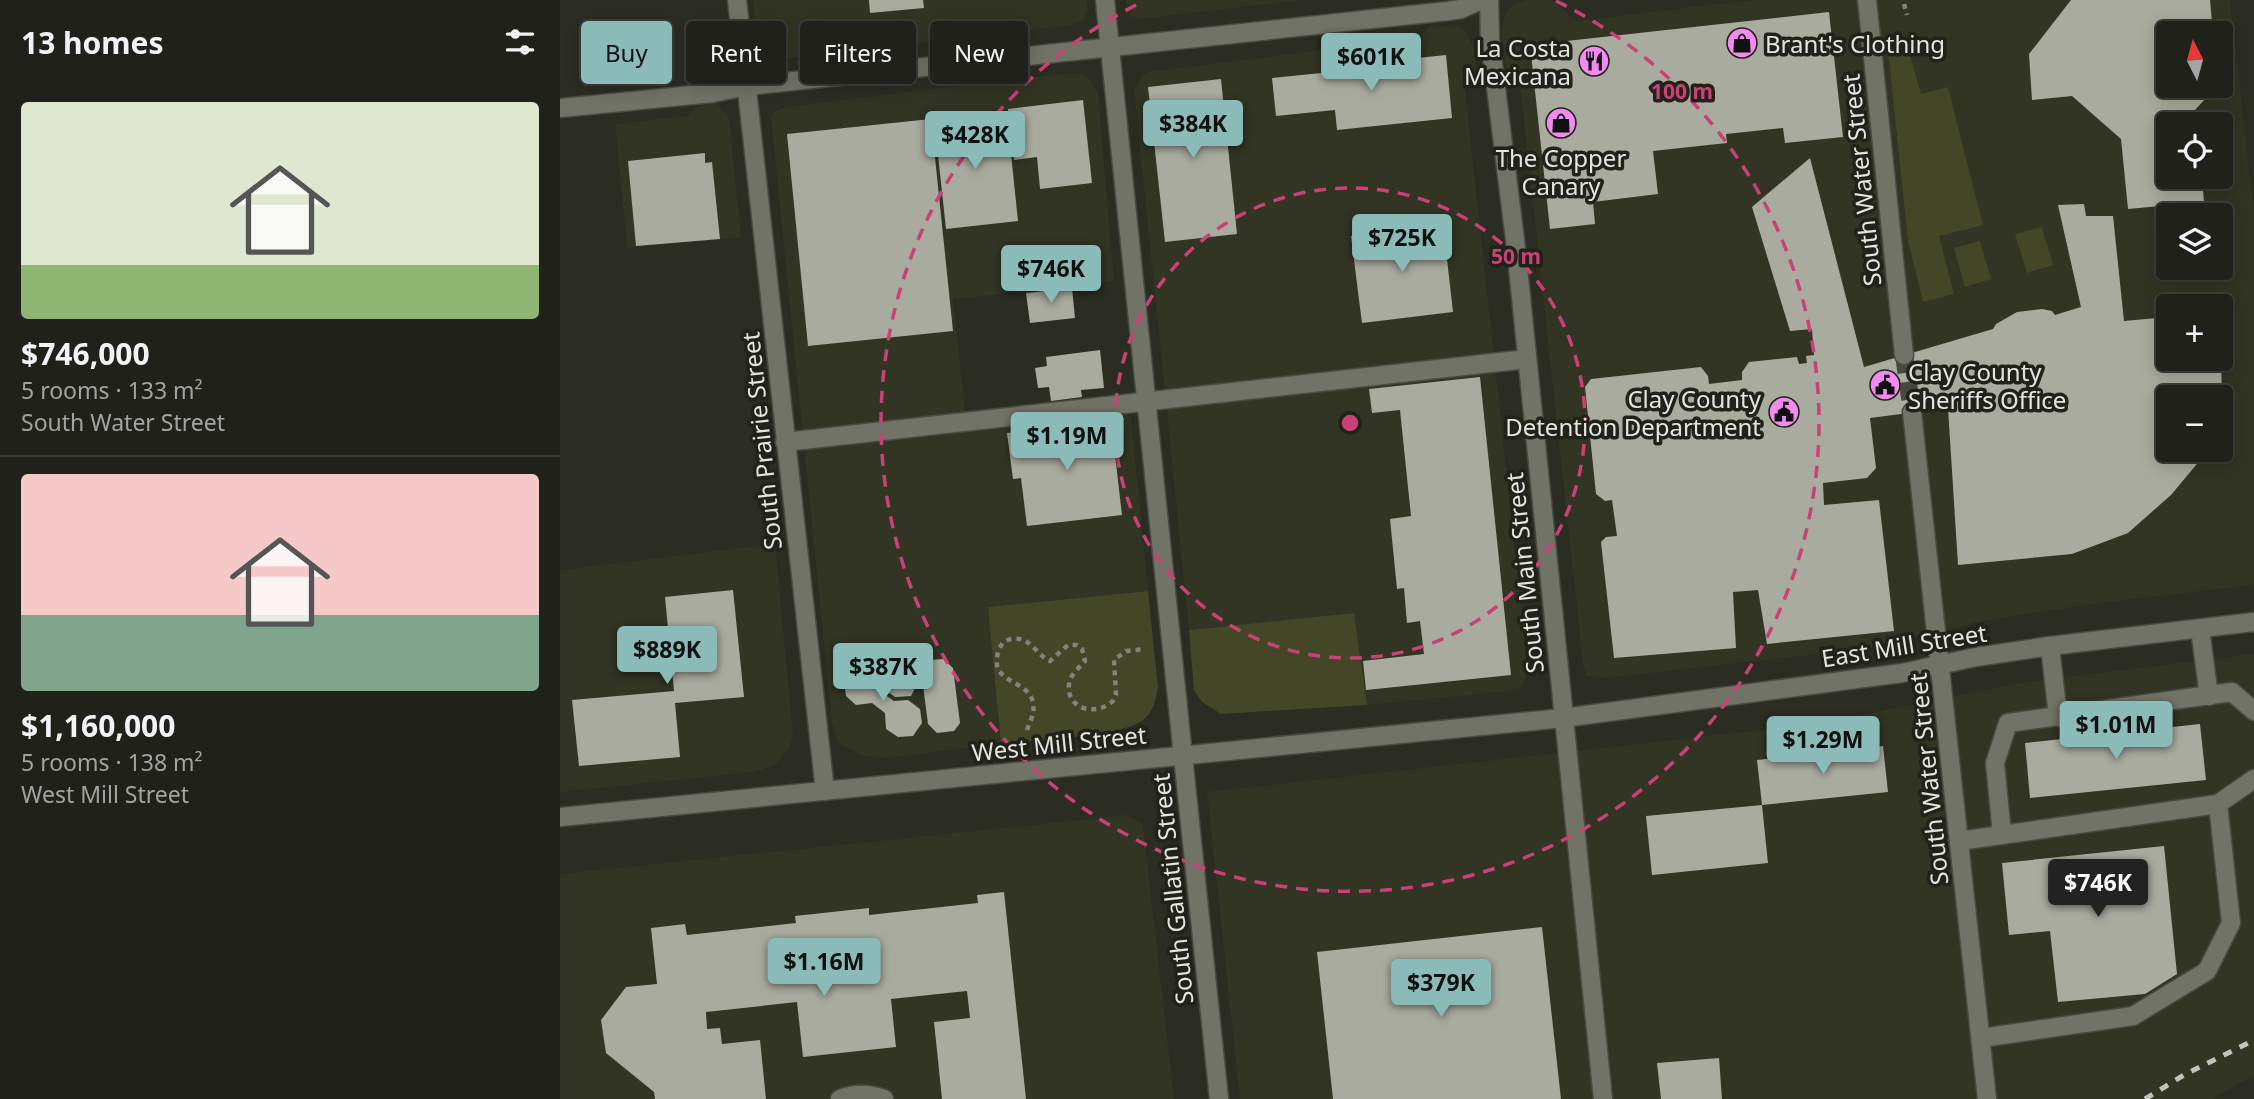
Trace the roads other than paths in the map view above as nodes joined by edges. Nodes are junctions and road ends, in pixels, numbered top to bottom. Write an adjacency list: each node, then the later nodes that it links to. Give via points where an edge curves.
1 (737, 0): 7 (street, South Prairie Street)
2 (1105, 0): 6 (street, South Gallatin Street)
3 (1481, 0): 6 (street, via 1461,9)
4 (1489, 0): 10 (street, South Main Street)
5 (1867, 0): 9 (street, South Water Street)
6 (1110, 47): 7 (street); 11 (street, South Gallatin Street)
7 (747, 86): 8 (street); 13 (street, South Prairie Street)
8 (560, 108)
9 (1904, 355)
10 (1527, 359): 11 (street); 21 (street, South Main Street)
11 (1147, 401): 13 (street); 22 (street, South Gallatin Street)
12 (1912, 412): 17 (street, South Water Street)
13 (785, 442): 24 (street, South Prairie Street)
14 (2254, 622): 15 (street, East Mill Street)
15 (2200, 629): 16 (street, East Mill Street); 18 (street)
16 (2050, 646): 17 (street, East Mill Street); 20 (street)
17 (1941, 666): 21 (street, East Mill Street); 28 (street, South Water Street)
18 (2209, 696): 19 (street, via 2232,692); 20 (street)
19 (2254, 711)
20 (2058, 717): 27 (street, via 2008,723 1995,762)
21 (1563, 718): 22 (street, West Mill Street); 33 (street, South Main Street)
22 (1184, 756): 24 (street, West Mill Street); 32 (street, South Gallatin Street)
23 (2254, 779): 25 (street)
24 (825, 791): 26 (street, West Mill Street)
25 (2218, 804): 27 (street); 29 (street, via 2231,923 2207,971 2133,1016)
26 (560, 817)
27 (2002, 834): 28 (street)
28 (1959, 841): 29 (street, South Water Street)
29 (1981, 1038): 34 (street, South Water Street)
30 (840, 1099): 31 (street, via 851,1094)
31 (884, 1099)
32 (1219, 1099)
33 (1603, 1099)
34 (1987, 1099)

